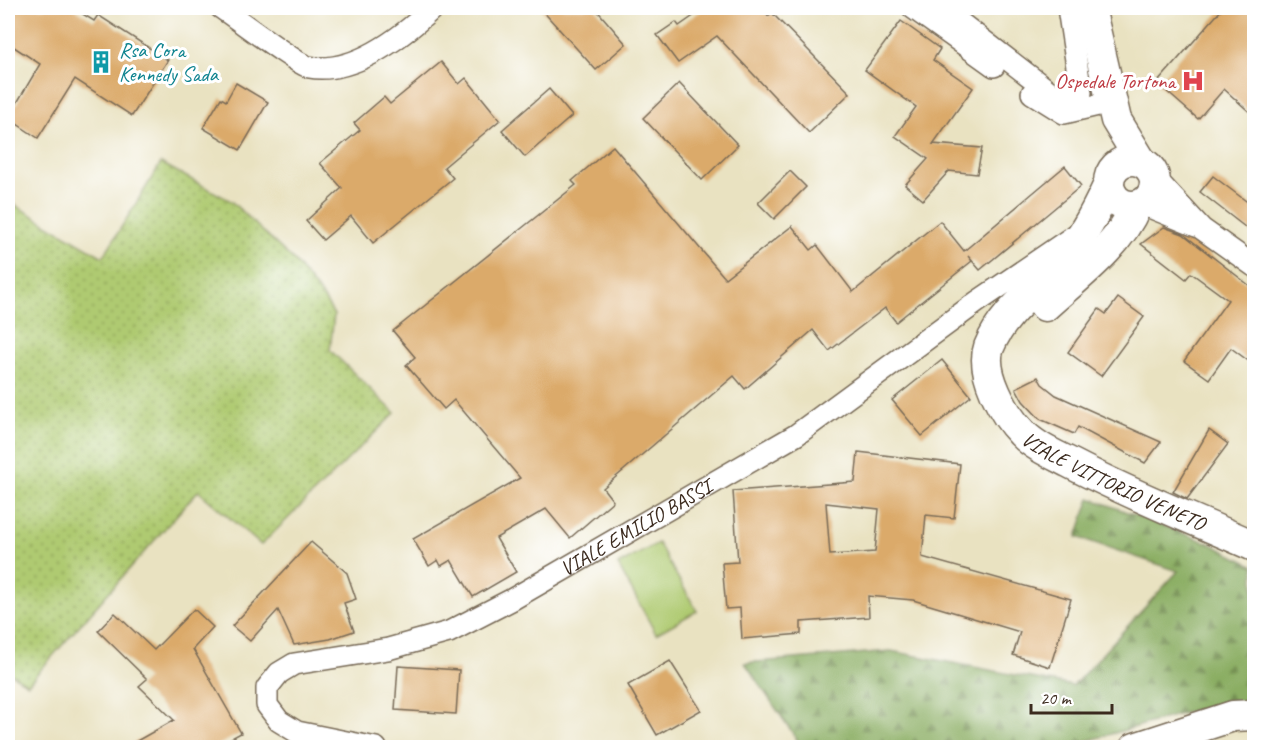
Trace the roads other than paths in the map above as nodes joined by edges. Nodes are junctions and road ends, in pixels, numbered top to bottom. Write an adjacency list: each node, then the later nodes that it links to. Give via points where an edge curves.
1 (221, 8): 2 (street, via 308,67 352,64 410,29)
2 (433, 8)
3 (913, 8): 7 (street, via 1054,110)
4 (941, 8): 5 (street, via 1054,95 1081,93)
5 (1068, 8)
6 (1090, 8): 7 (street)
7 (1113, 111): 8 (street)
8 (1133, 184): 9 (street, VIALE VITTORIO VENETO); 10 (street); 11 (street, via 1127,227 1035,315 1007,357)
9 (1089, 225): 11 (street, VIALE VITTORIO VENETO, via 1057,267 1014,309 989,348 987,375); 14 (street, VIALE EMILIO BASSI, via 796,435 511,600 449,632 388,649 294,664 279,673 267,688 267,705 279,721 297,732)
10 (1254, 266)
11 (995, 390): 12 (street, VIALE VITTORIO VENETO, via 1022,433 1041,447 1098,477)
12 (1254, 546)
13 (1254, 715): 15 (street, via 1233,716)
14 (376, 747)
15 (1135, 747)

